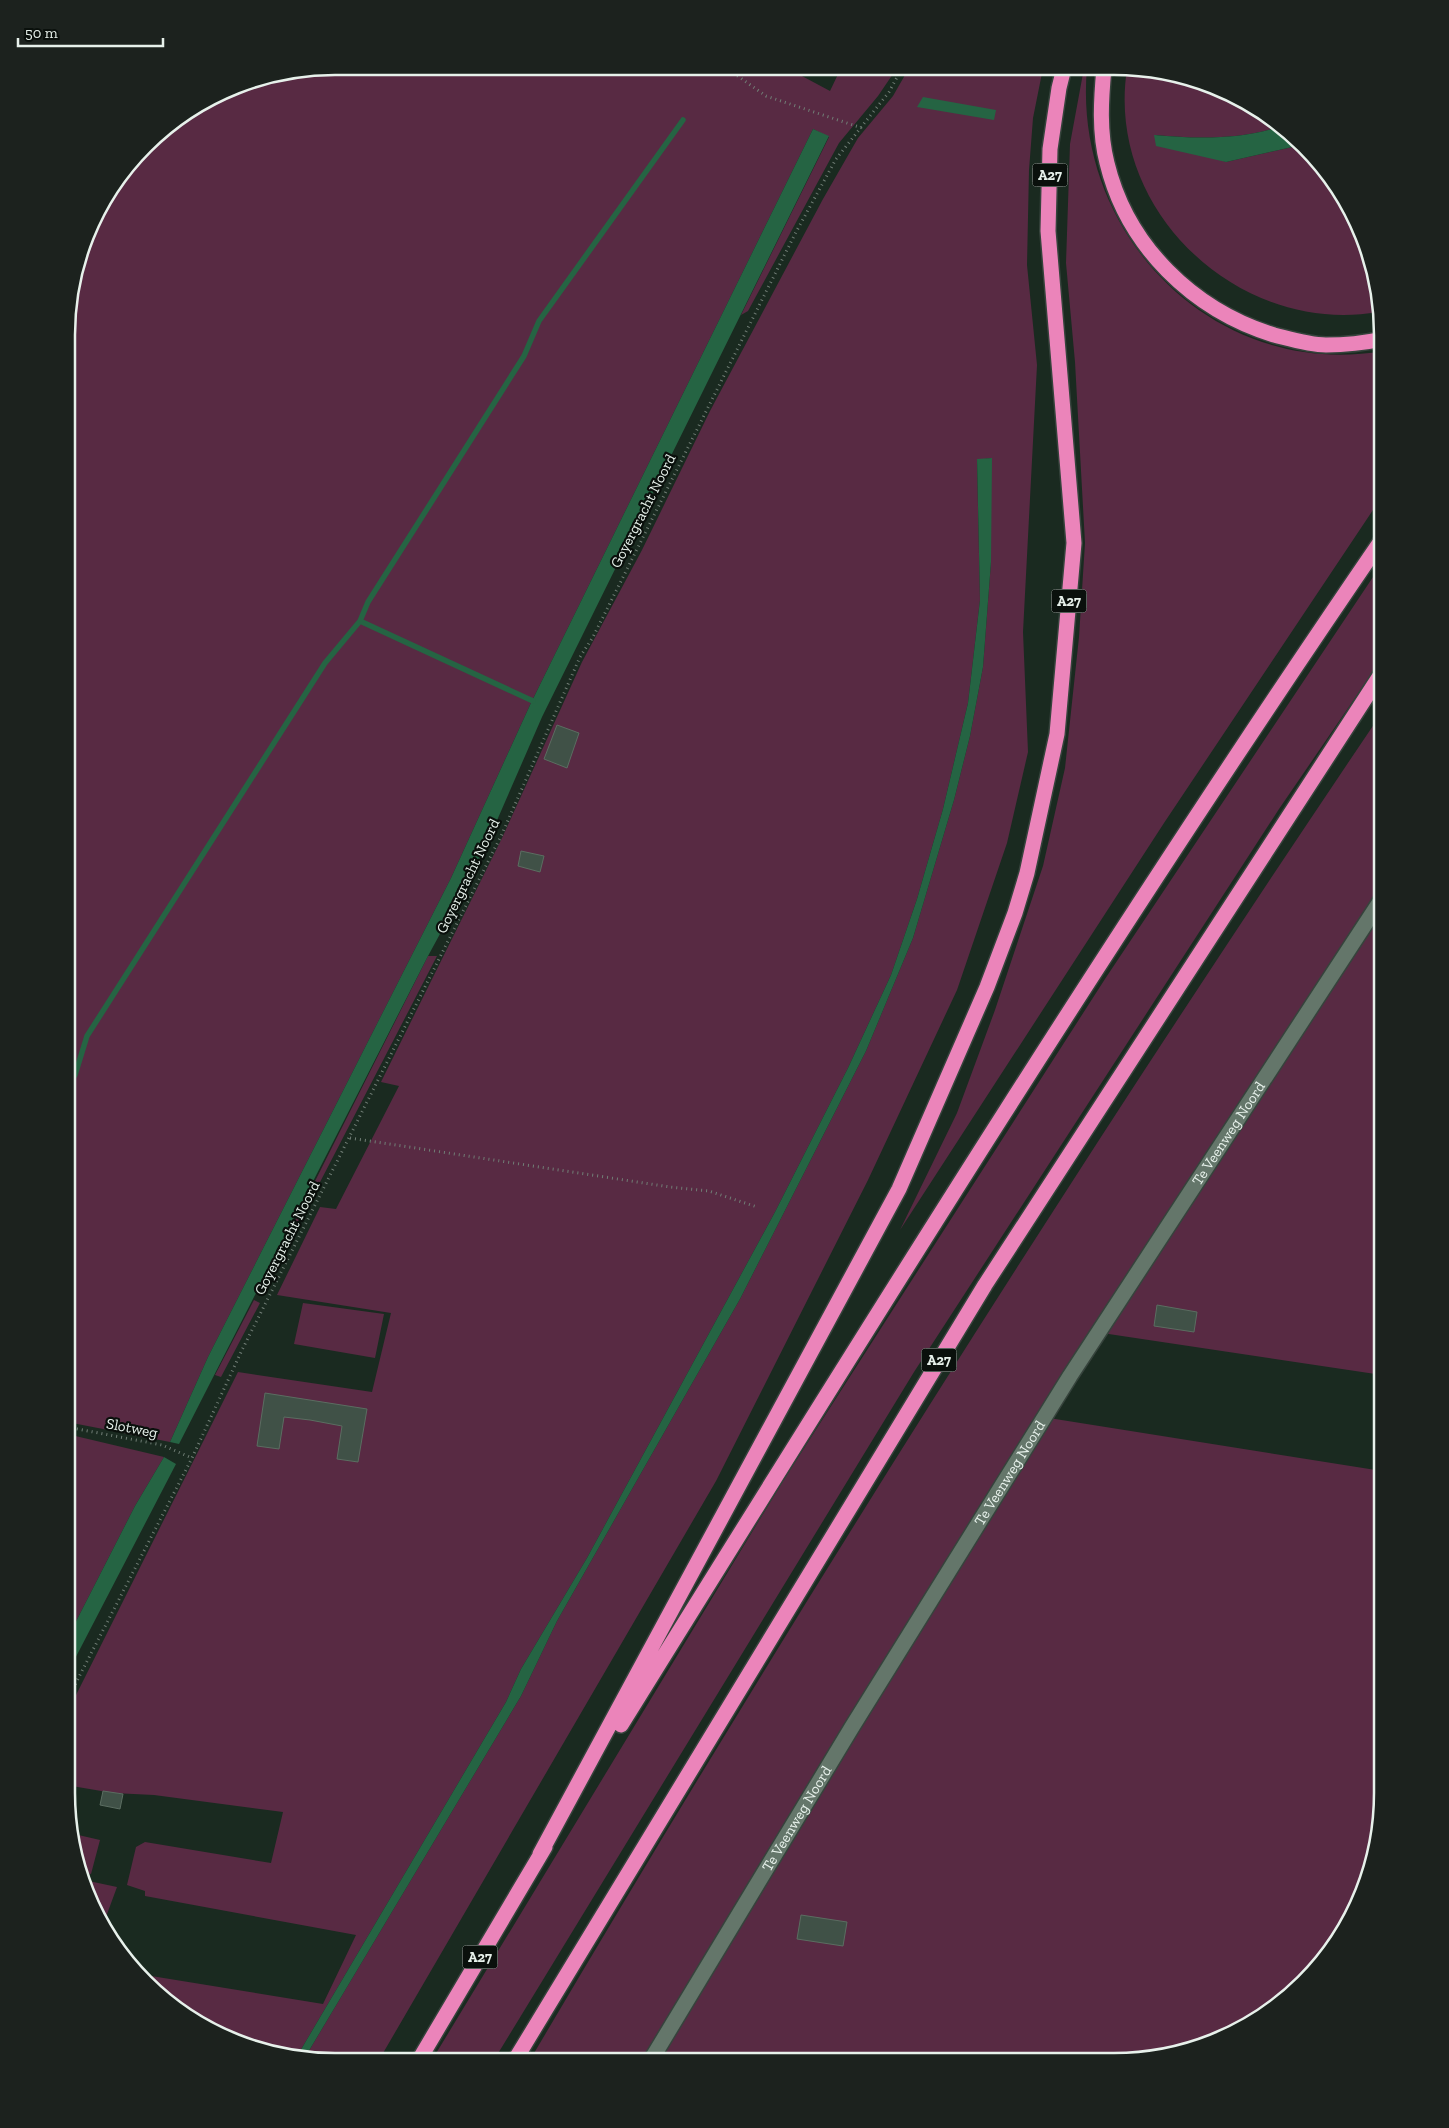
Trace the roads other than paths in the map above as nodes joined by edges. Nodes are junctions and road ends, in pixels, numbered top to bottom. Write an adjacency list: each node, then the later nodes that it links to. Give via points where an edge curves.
1 (1062, 75): 7 (highway, A27, via 1050,149 1048,231 1074,543 1057,734 1017,905 987,987 899,1189)
2 (1104, 75): 3 (highway, via 1101,128 1107,164 1123,208 1141,240 1163,268 1222,314 1254,329 1324,345)
3 (1374, 341)
4 (1374, 551): 7 (highway, A27, via 1294,668 924,1237)
5 (1374, 685): 9 (highway, A27, via 985,1285)
6 (1374, 909): 10 (street, Te Veenweg Noord, via 1070,1376)
7 (540, 1854): 8 (highway, A27)
8 (423, 2053)
9 (518, 2053)
10 (655, 2053)

